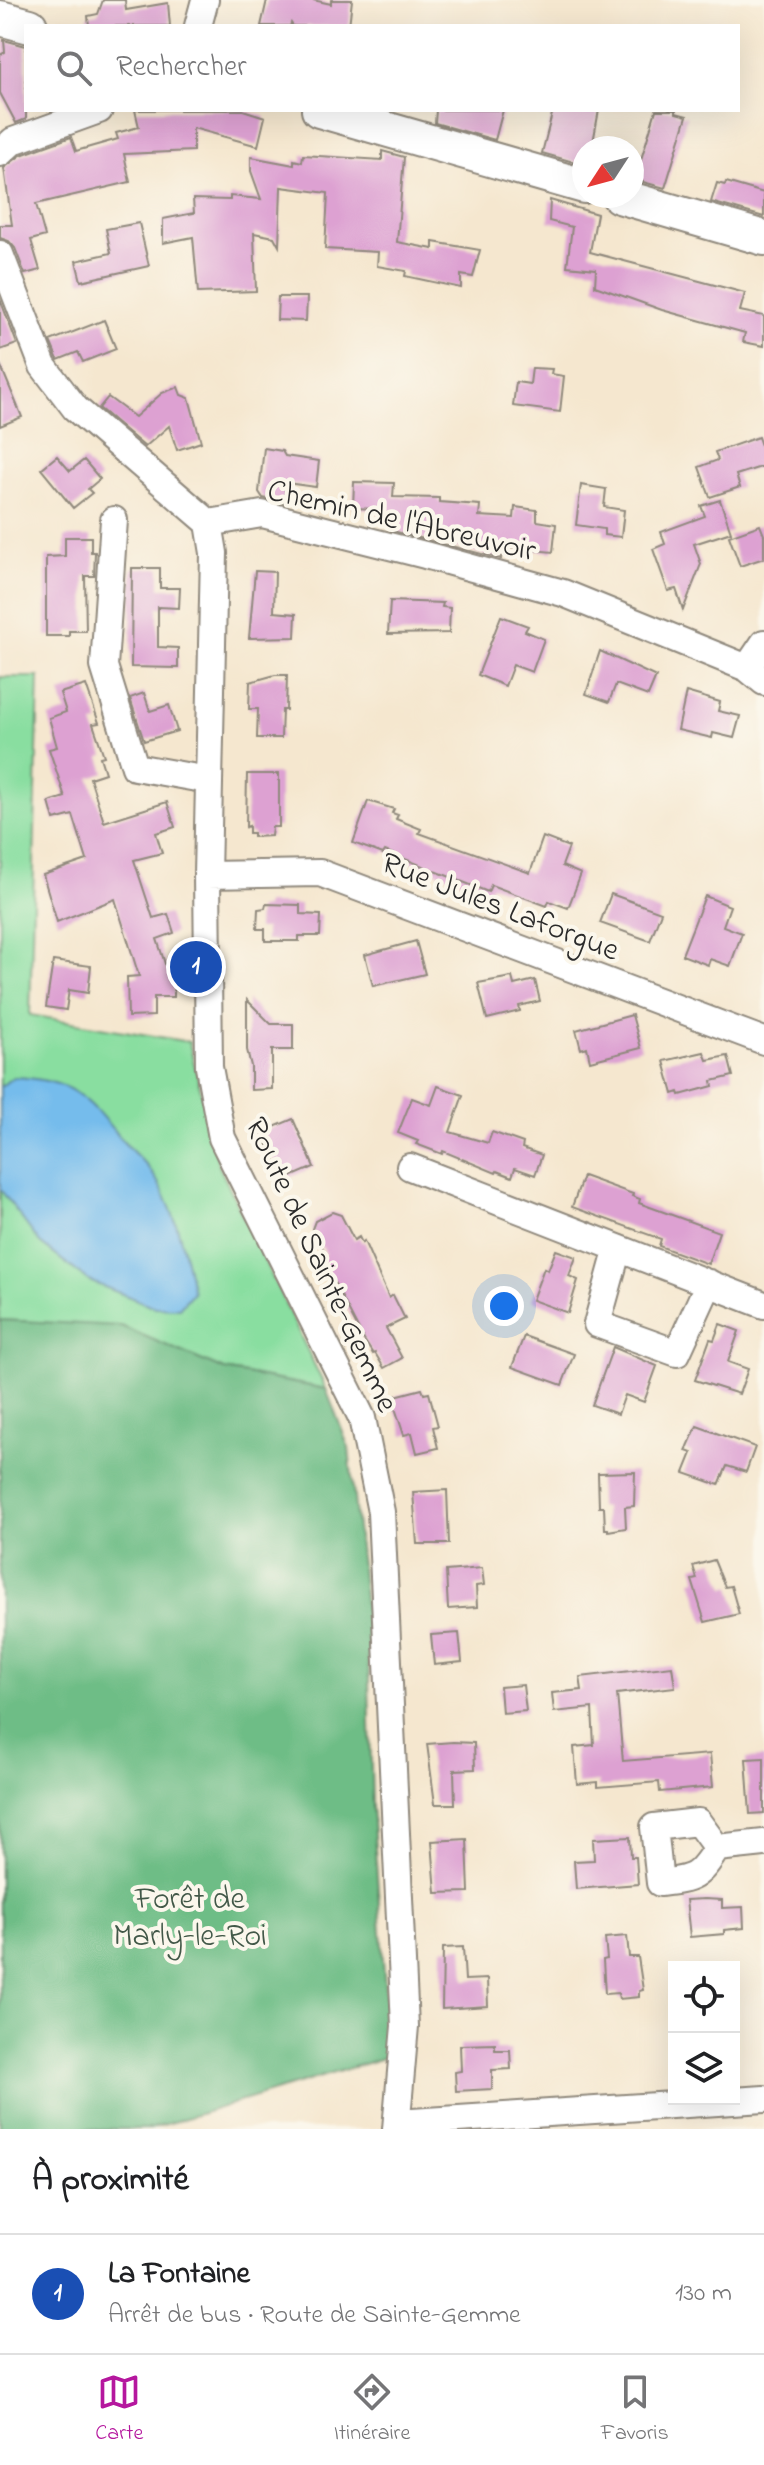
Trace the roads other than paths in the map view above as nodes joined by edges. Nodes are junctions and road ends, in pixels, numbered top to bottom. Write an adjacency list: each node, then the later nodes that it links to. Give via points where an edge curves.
1 (205, 0): 4 (street)
2 (0, 18): 3 (street)
3 (24, 24)
4 (199, 24)
5 (93, 112): 7 (street, via 13,141)
6 (326, 112): 8 (street)
7 (0, 153)
8 (572, 183)
9 (644, 203): 10 (street)
10 (764, 238)
11 (0, 254): 13 (street, via 43,366 75,408)
12 (114, 520): 16 (street, via 104,666 135,767)
13 (209, 523): 15 (street, Chemin de l'Abreuvoir, via 262,514 563,593); 16 (street, Route de Sainte-Gemme, via 214,553)
14 (764, 643): 15 (street)
15 (756, 675)
16 (208, 780): 17 (street, Route de Sainte-Gemme)
17 (207, 875): 18 (street, Rue Jules Laforgue, via 320,873); 26 (street, Route de Sainte-Gemme, via 209,1067 222,1138 362,1418 381,1512 405,2026)
18 (764, 1041)
19 (410, 1167): 20 (street)
20 (618, 1248): 21 (street); 21 (street, via 597,1324 677,1353)
21 (709, 1283): 22 (street)
22 (764, 1305)
23 (764, 1843): 24 (street)
24 (717, 1848)
25 (764, 2099): 26 (street)
26 (397, 2126)

